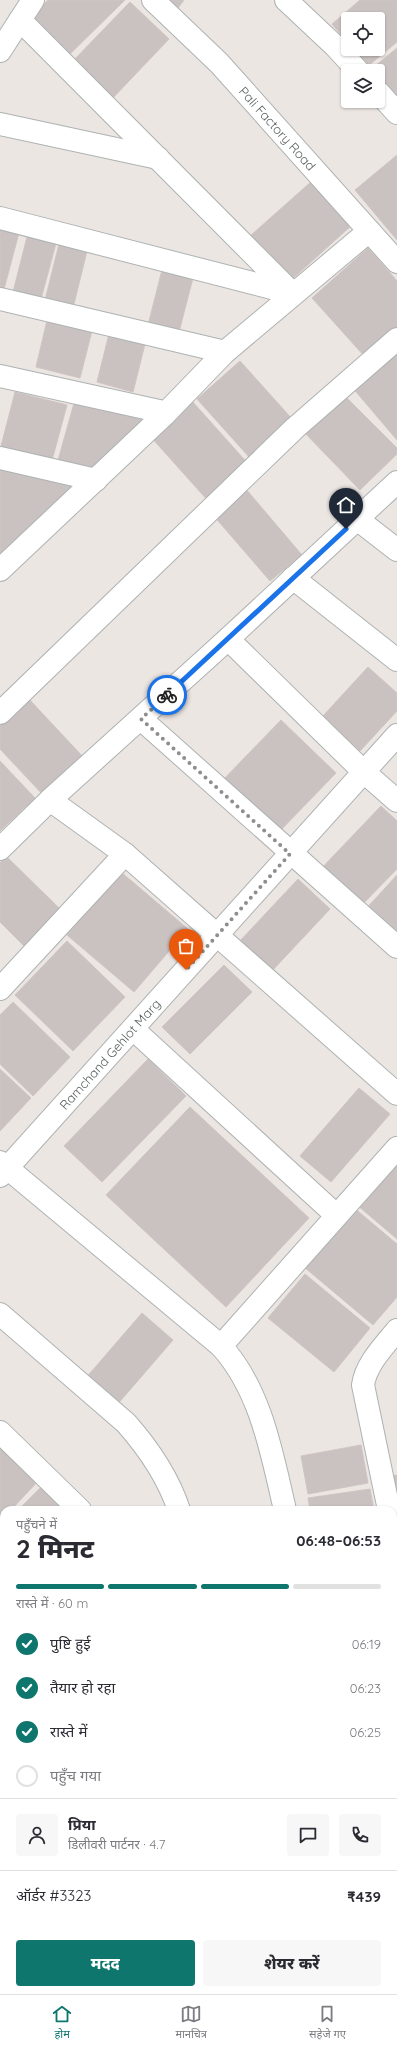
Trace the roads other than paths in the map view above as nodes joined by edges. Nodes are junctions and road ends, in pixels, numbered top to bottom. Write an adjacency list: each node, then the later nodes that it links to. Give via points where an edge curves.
1 (33, 0): 4 (street)
2 (153, 0): 12 (street, Pali Factory Road, via 219,63)
3 (286, 0): 6 (street)
4 (20, 20): 5 (street); 10 (street)
5 (2, 43)
6 (352, 64)
7 (385, 100): 8 (street)
8 (397, 113)
9 (0, 124): 10 (street)
10 (158, 158): 14 (street)
11 (0, 218): 14 (street)
12 (369, 231): 13 (street, Pali Factory Road); 14 (street)
13 (397, 262)
14 (292, 293): 17 (street)
15 (0, 299): 17 (street)
16 (397, 339): 29 (street, via 295,428)
17 (225, 352): 19 (street)
18 (0, 376): 19 (street, via 159,411)
19 (164, 415): 21 (street)
20 (0, 458): 21 (street)
21 (96, 480): 25 (street)
22 (397, 482): 23 (street)
23 (357, 519): 24 (street); 26 (street)
24 (397, 550)
25 (2, 565)
26 (293, 578): 27 (street); 28 (street)
27 (228, 639): 30 (street); 32 (street)
28 (397, 660)
29 (0, 713)
30 (141, 719): 33 (street); 37 (street)
31 (397, 735): 32 (street, Ramchand Gehlot Marg)
32 (364, 772): 34 (street); 37 (street, Ramchand Gehlot Marg)
33 (50, 800): 35 (street); 36 (street)
34 (397, 801)
35 (0, 850)
36 (124, 854): 38 (street); 40 (street)
37 (290, 854): 38 (street, Ramchand Gehlot Marg); 39 (street)
38 (217, 935): 41 (street, Ramchand Gehlot Marg); 42 (street)
39 (397, 947)
40 (0, 989)
41 (133, 1029): 44 (street, Ramchand Gehlot Marg); 45 (street)
42 (397, 1094)
43 (397, 1148): 45 (street)
44 (2, 1169): 48 (street)
45 (336, 1216): 48 (street)
46 (3, 1323): 52 (street, via 126,1423 156,1460)
47 (396, 1332): 50 (street, via 369,1367 362,1385)
48 (221, 1346): 53 (street, via 233,1359 249,1390 269,1442)
49 (0, 1432): 51 (street)
50 (388, 1469): 54 (street)
51 (76, 1506)
52 (177, 1506)
53 (285, 1506)
54 (389, 1506)

